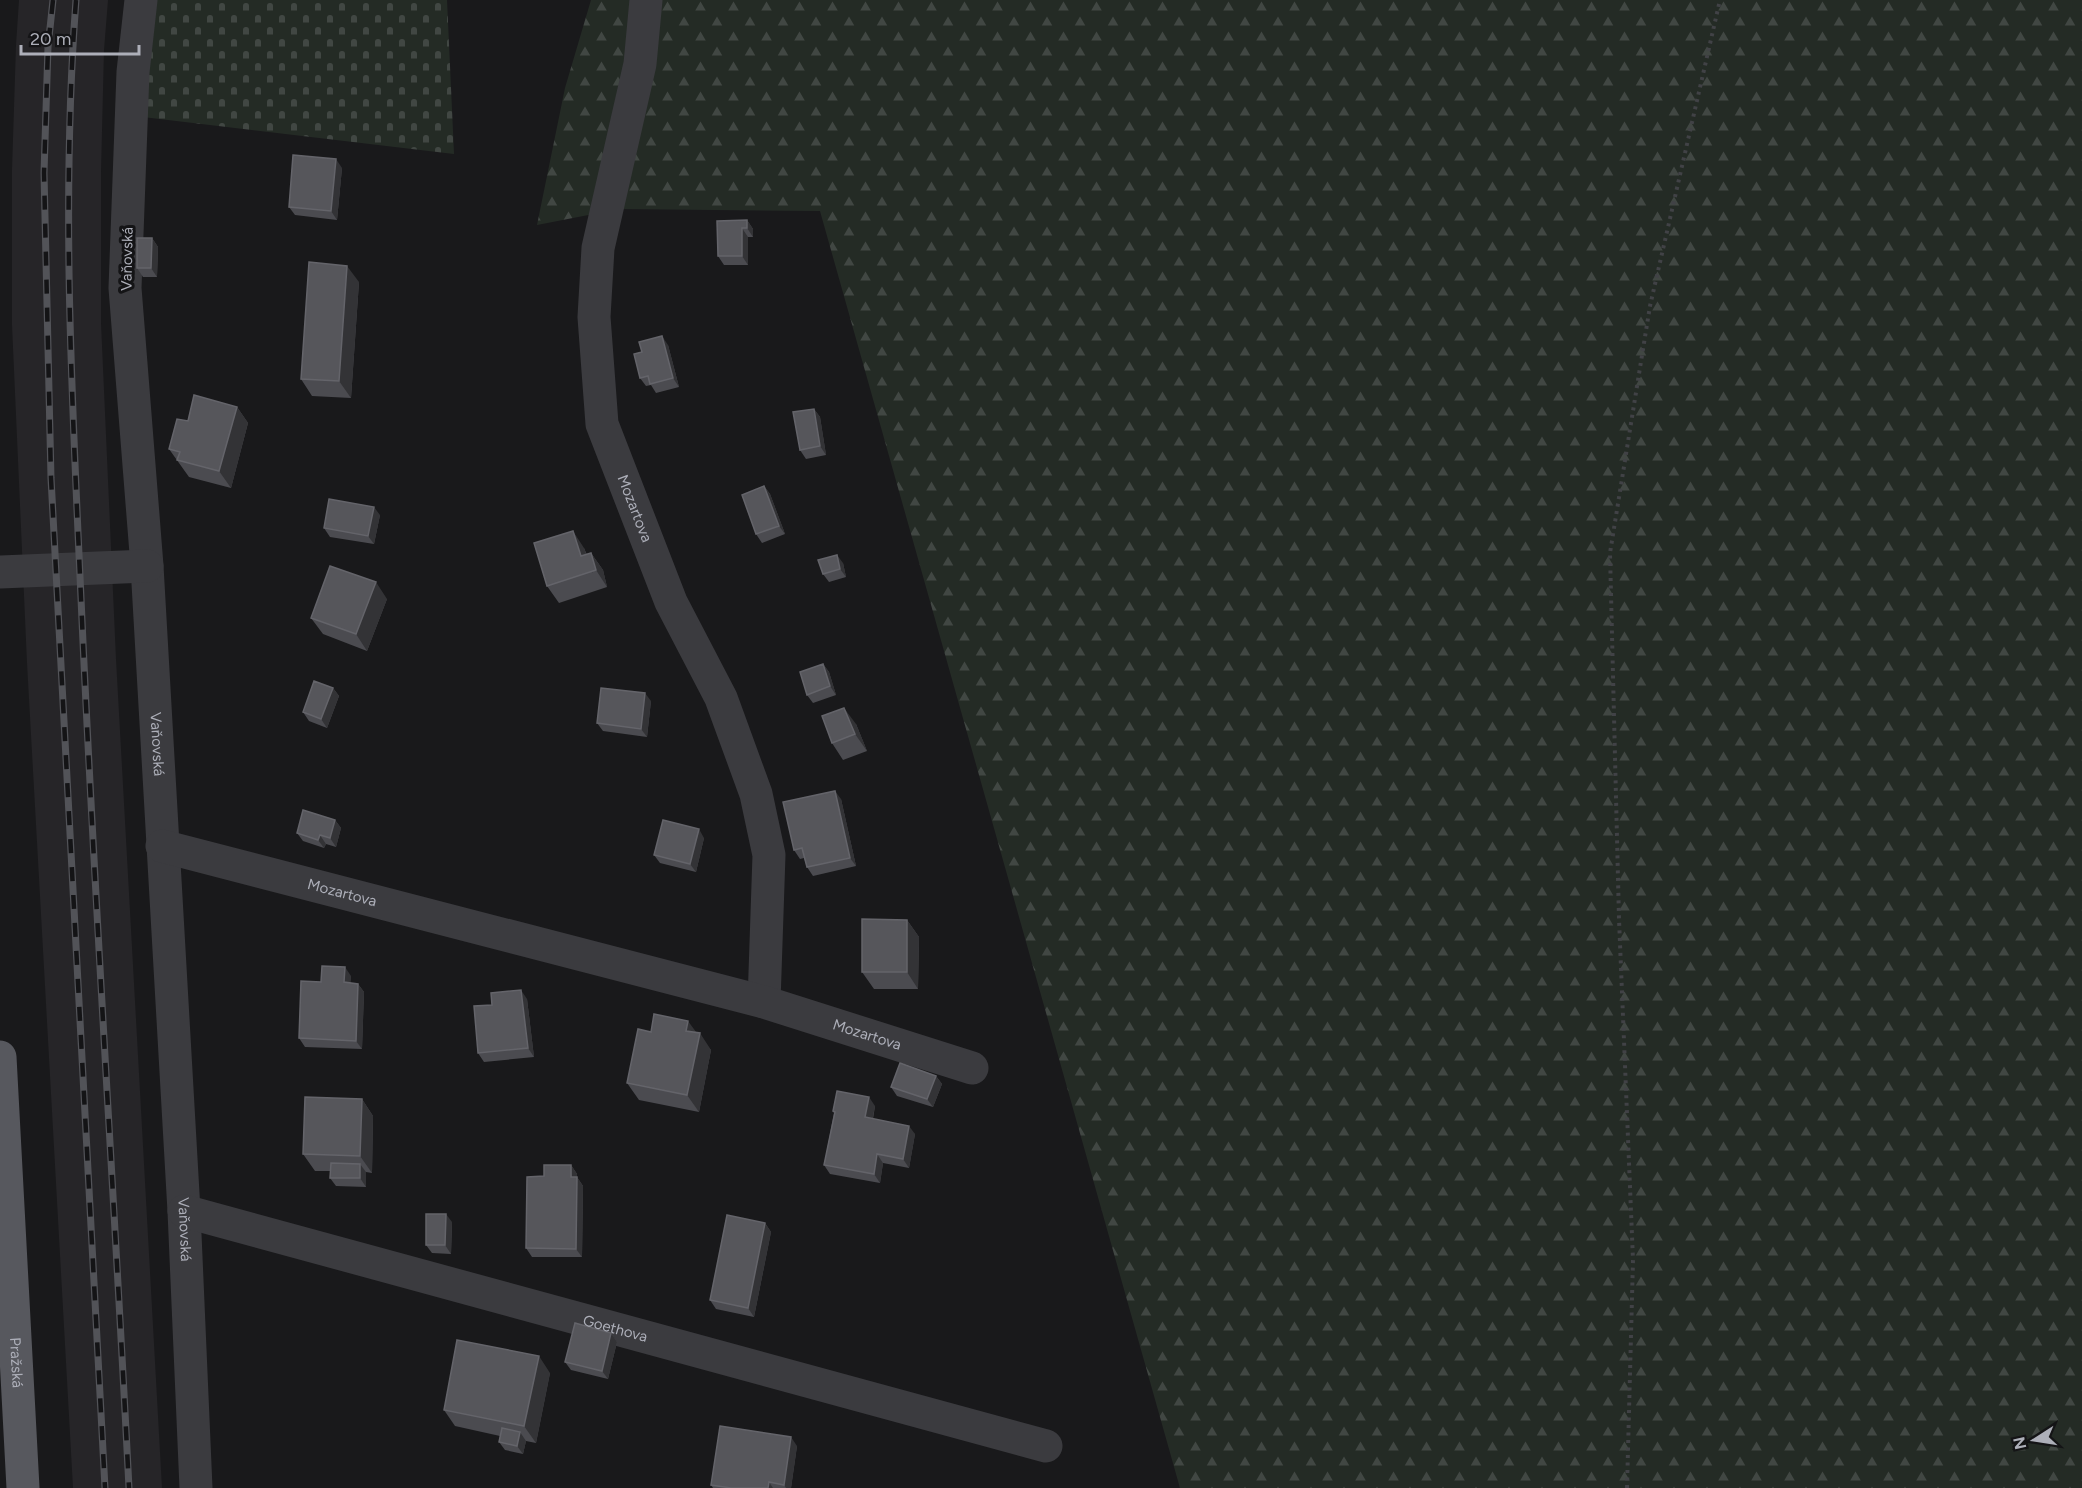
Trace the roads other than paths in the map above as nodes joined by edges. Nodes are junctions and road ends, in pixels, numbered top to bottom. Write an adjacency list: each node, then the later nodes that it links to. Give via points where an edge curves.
1 (141, 0): 3 (street, Vaňovská, via 133,72 125,288)
2 (646, 0): 6 (street, Mozartova, via 640,64 598,248 594,317 602,423 671,602 721,698 756,794 769,855)
3 (147, 566): 4 (street); 5 (street, Vaňovská)
4 (0, 572)
5 (162, 846): 6 (street, Mozartova); 9 (street, Vaňovská)
6 (764, 1002): 8 (street, Mozartova)
7 (0, 1057): 11 (main road, Pražská)
8 (972, 1068)
9 (184, 1211): 10 (street, Goethova); 12 (street, Vaňovská)
10 (1046, 1446)
11 (23, 1488)
12 (196, 1488)

